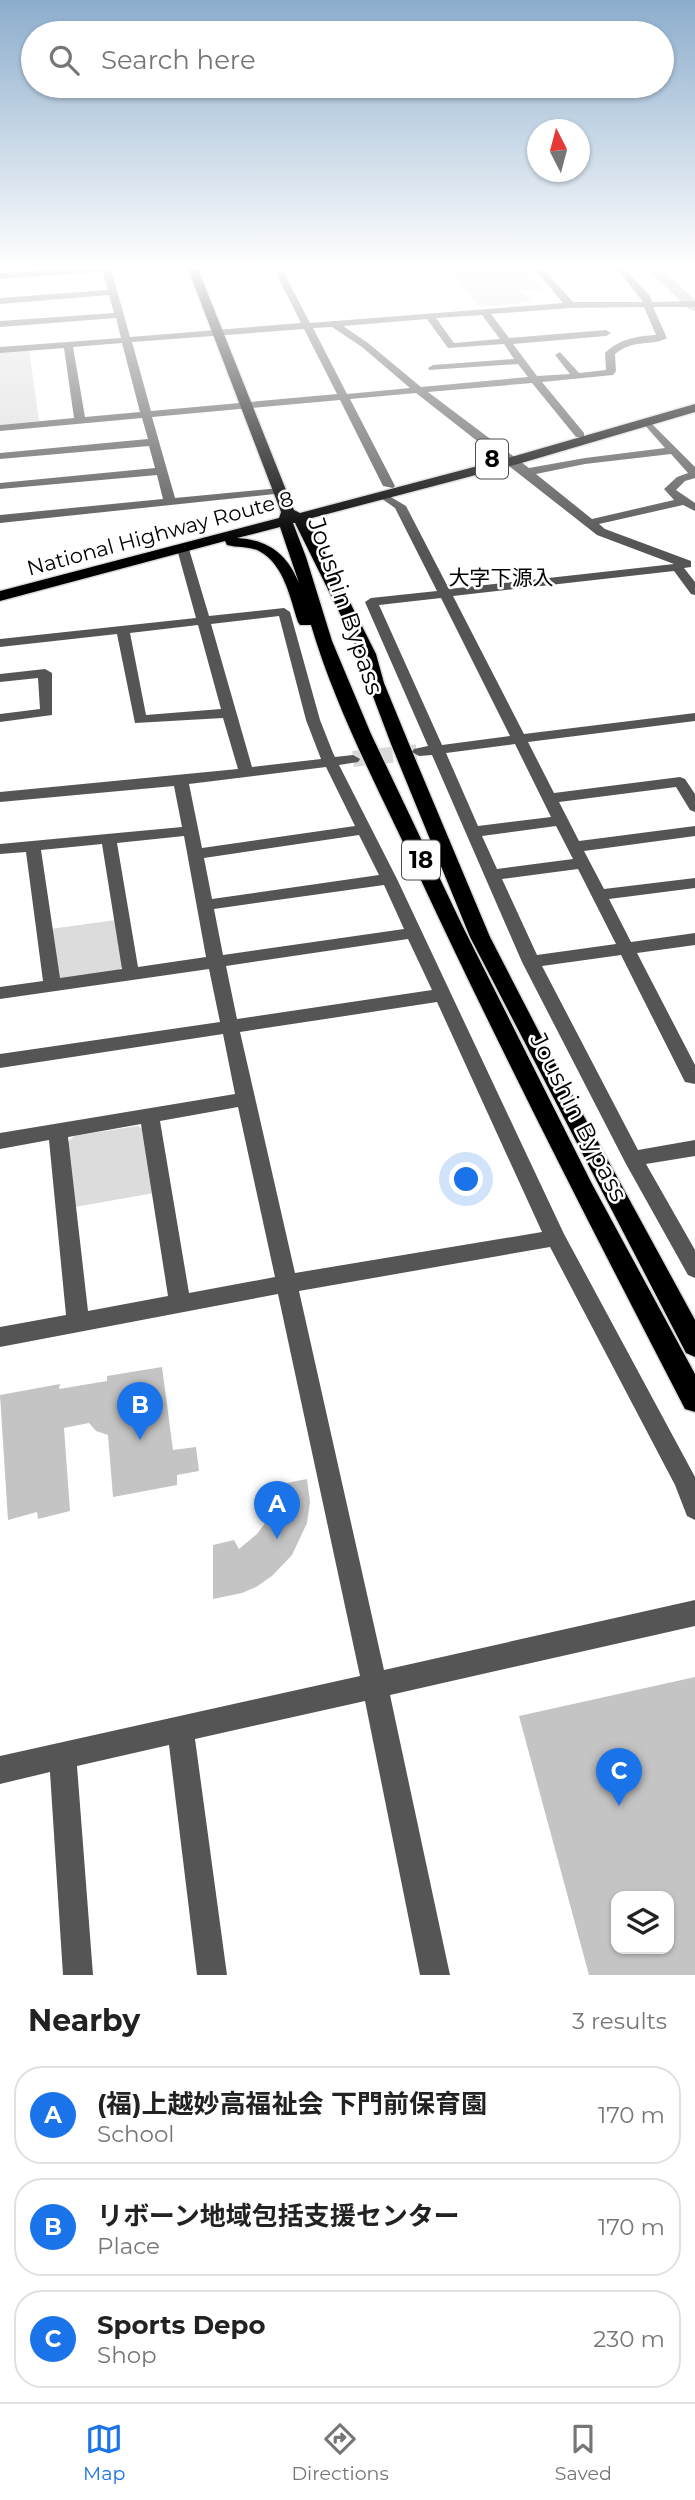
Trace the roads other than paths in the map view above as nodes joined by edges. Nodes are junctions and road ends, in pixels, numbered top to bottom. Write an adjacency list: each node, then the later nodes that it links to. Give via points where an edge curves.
1 (71, 361): 19 (street)
2 (132, 361): 18 (street)
3 (230, 361): 16 (highway)
4 (326, 361): 14 (street)
5 (383, 361): 13 (street)
6 (519, 361): 10 (street)
7 (521, 361): 12 (street)
8 (565, 361): 11 (street)
9 (610, 361): 11 (street, via 611,371)
10 (433, 368)
11 (576, 376): 12 (street)
12 (534, 379): 13 (street); 22 (street)
13 (416, 390): 14 (street); 26 (street)
14 (345, 396): 16 (street); 31 (street)
15 (695, 400): 22 (highway, National Highway Route 8 / 8)
16 (247, 405): 18 (street); 30 (highway)
17 (695, 408): 20 (highway, National Highway Route 8 / 8)
18 (147, 415): 19 (street); 23 (street)
19 (80, 421): 21 (street)
20 (647, 422): 24 (street); 26 (highway, National Highway Route 8 / 8)
21 (0, 428)
22 (580, 435): 26 (highway, National Highway Route 8 / 8)
23 (155, 442): 25 (street); 27 (street)
24 (672, 451): 28 (street); 33 (street, via 695,474 670,489)
25 (0, 456)
26 (509, 458): 28 (street); 31 (highway, National Highway Route 8 / 8); 31 (highway, National Highway Route 8 / 8)
27 (162, 471): 29 (street); 32 (street)
28 (527, 472): 37 (street)
29 (0, 486)
30 (281, 491): 32 (street); 35 (highway)
31 (388, 494): 35 (highway, National Highway Route 8 / 8); 42 (street, via 400,506); 47 (highway, via 339,515 325,530)
32 (170, 502): 36 (street)
33 (682, 502): 34 (street); 37 (street)
34 (695, 509)
35 (291, 517): 38 (highway, National Highway Route 8 / 8); 40 (highway, National Highway Route 8 / 8); 47 (highway, Joushin Bypass / 18); 52 (highway, Joushin Bypass / 18, via 324,640)
36 (0, 519)
37 (589, 523): 39 (street, via 611,538)
38 (191, 547): 43 (highway, National Highway Route 8 / 8); 44 (street); 52 (highway, via 243,541 273,551 282,561 313,640)
39 (685, 562): 41 (street); 42 (street)
40 (0, 587)
41 (695, 592)
42 (444, 594): 53 (street); 54 (street, via 371,602)
43 (0, 596)
44 (205, 622): 45 (street); 49 (street); 57 (street, via 284,612 313,720)
45 (123, 630): 46 (street); 49 (street, via 140,720)
46 (0, 643)
47 (368, 654): 103 (highway, Joushin Bypass / 18, via 480,937)
48 (0, 678): 50 (street, via 46,673 47,712)
49 (227, 713): 58 (street)
50 (0, 718)
51 (693, 720): 53 (street)
52 (362, 734): 104 (highway, Joushin Bypass / 18, via 583,1189)
53 (520, 739): 54 (street); 61 (street)
54 (439, 749): 55 (street); 67 (street)
55 (419, 752)
56 (353, 759): 57 (street)
57 (333, 763): 58 (street); 64 (street)
58 (247, 774): 59 (street)
59 (181, 782): 60 (street); 65 (street)
60 (0, 797)
61 (550, 798): 62 (street, via 680,782); 63 (street)
62 (695, 807)
63 (561, 820): 67 (street); 70 (street)
64 (365, 829): 72 (street); 75 (street)
65 (189, 831): 68 (street); 72 (street)
66 (695, 831): 70 (street)
67 (471, 832): 74 (street)
68 (109, 839): 69 (street); 84 (street)
69 (33, 846): 71 (street); 85 (street)
70 (575, 847): 73 (street)
71 (0, 849)
72 (194, 854): 78 (street)
73 (583, 863): 74 (street); 77 (street)
74 (491, 876): 83 (street)
75 (389, 878): 78 (street); 79 (street)
76 (695, 883): 77 (street)
77 (599, 895): 81 (street)
78 (206, 905): 82 (street)
79 (413, 933): 82 (street); 87 (street)
80 (695, 939): 81 (street)
81 (626, 949): 83 (street); 90 (street)
82 (216, 962): 84 (street); 88 (street)
83 (531, 962): 96 (street)
84 (131, 974): 85 (street)
85 (52, 986): 86 (street)
86 (0, 993)
87 (442, 995): 88 (street); 97 (street)
88 (231, 1027): 89 (street); 91 (street)
89 (0, 1061)
90 (694, 1079)
91 (246, 1099): 92 (street); 99 (street)
92 (150, 1118): 93 (street); 100 (street)
93 (58, 1132): 94 (street); 101 (street)
94 (0, 1141)
95 (695, 1148): 96 (street)
96 (633, 1159): 98 (street)
97 (555, 1238): 99 (street); 105 (street, via 685,1481)
98 (695, 1269)
99 (285, 1284): 100 (street); 107 (street)
100 (180, 1304): 101 (street)
101 (78, 1323): 102 (street)
102 (0, 1337)
103 (695, 1345)
104 (695, 1401)
105 (695, 1508)
106 (695, 1614): 107 (street)
107 (375, 1687): 108 (street); 113 (street)
108 (180, 1730): 109 (street); 112 (street)
109 (63, 1757): 110 (street); 111 (street)
110 (0, 1770)
111 (78, 1975)
112 (212, 1975)
113 (435, 1975)

